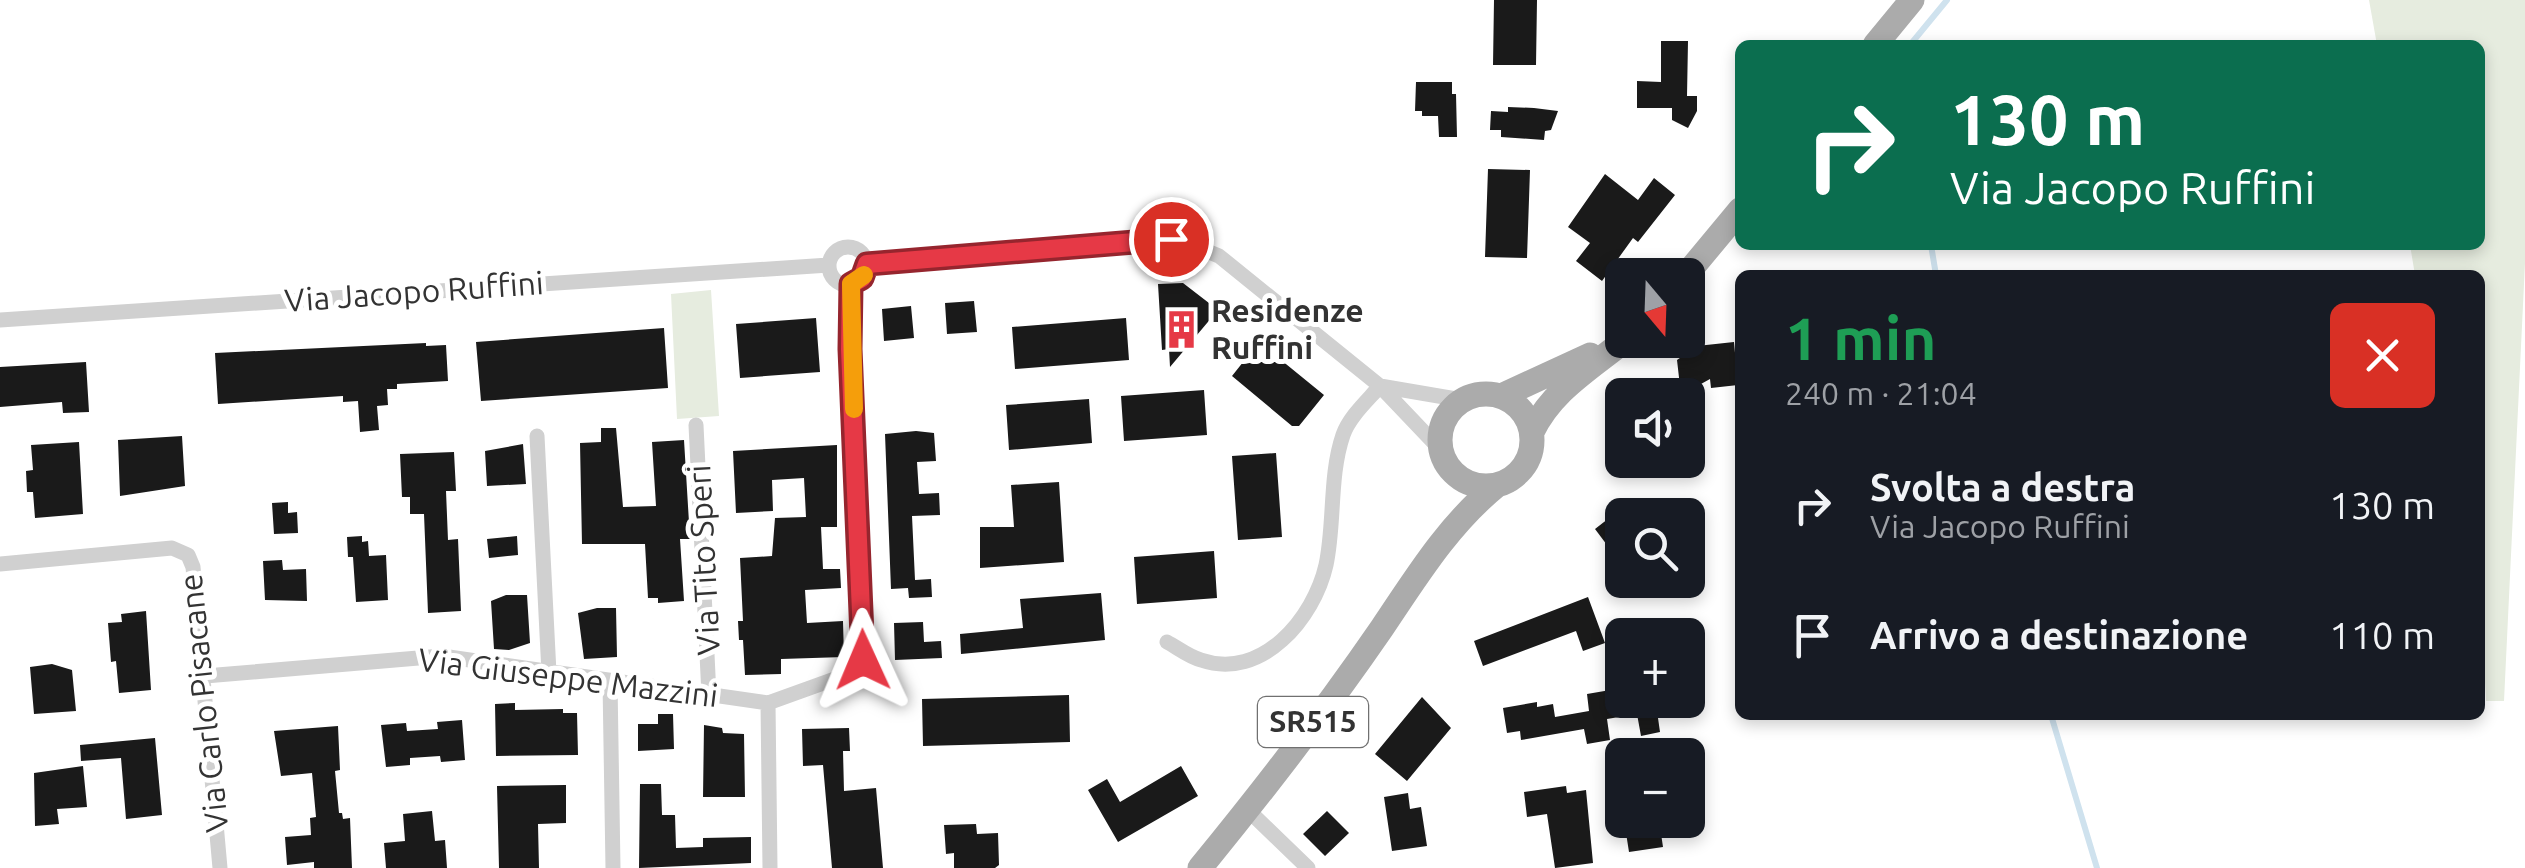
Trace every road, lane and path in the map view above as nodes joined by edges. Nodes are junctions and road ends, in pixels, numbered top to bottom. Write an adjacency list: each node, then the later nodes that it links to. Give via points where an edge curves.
1 (1912, 0): 2 (main road)
2 (1880, 40)
3 (1735, 216): 4 (main road)
4 (1700, 258)
5 (867, 264): 6 (street, Via Jacopo Ruffini, via 861,251 846,246); 7 (street); 11 (street, Via Jacopo Ruffini, via 1182,241 1219,256)
6 (828, 265): 7 (street, via 834,279); 8 (street, Via Jacopo Ruffini)
7 (851, 284): 26 (street, via 864,654 854,672)
8 (0, 320)
9 (1605, 349): 12 (main road)
10 (1605, 355): 15 (main road, via 1543,409)
11 (1380, 386): 13 (street, Via Jacopo Ruffini); 17 (street, Via Jacopo Ruffini); 21 (street, via 1342,436 1318,592 1287,636 1266,653 1228,663 1202,661)
12 (1501, 396): 13 (main road); 15 (main road, via 1522,410)
13 (1462, 400): 17 (main road, via 1443,421)
14 (696, 424): 25 (street, Via Tito Speri)
15 (1532, 432): 18 (main road, via 1521,471)
16 (538, 436): 22 (street)
17 (1445, 459): 18 (main road, via 1471,484); 20 (main road, SR515, via 1449,506)
18 (1498, 485): 20 (main road, SR515, via 1470,507)
19 (0, 564): 23 (street, Via Carlo Pisacane, via 172,548 188,554)
20 (1418, 570): 27 (main road, SR515)
21 (1167, 642)
22 (549, 673): 23 (street, Via Giuseppe Mazzini, via 418,655); 24 (street, Via Giuseppe Mazzini)
23 (204, 676): 28 (street, Via Carlo Pisacane)
24 (610, 682): 25 (street, Via Giuseppe Mazzini); 30 (street)
25 (709, 696): 26 (street, Via Giuseppe Mazzini)
26 (768, 703): 31 (street)
27 (1248, 810): 32 (main road, SR515); 33 (street)
28 (220, 867): 29 (street)
29 (202, 868)
30 (613, 868)
31 (770, 868)
32 (1200, 868)
33 (1308, 868)

